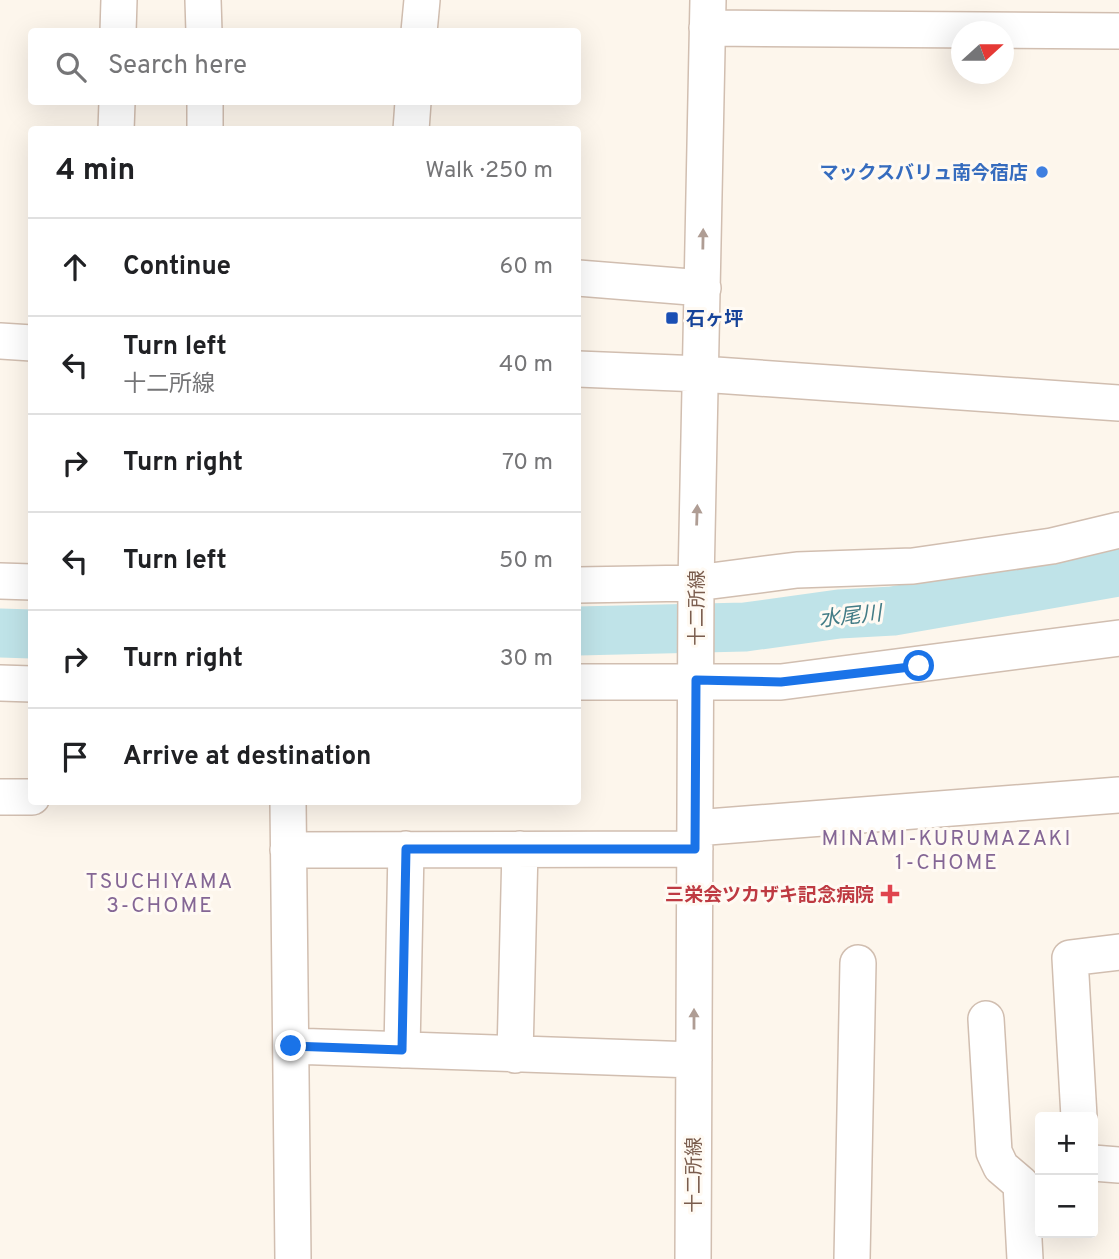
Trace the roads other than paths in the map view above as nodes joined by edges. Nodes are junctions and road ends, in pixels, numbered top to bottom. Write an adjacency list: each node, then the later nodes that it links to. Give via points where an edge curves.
1 (119, 0): 5 (street)
2 (203, 0): 6 (street)
3 (422, 0): 7 (street)
4 (707, 14): 8 (street); 16 (street, 十二所線, one-way to 4)
5 (118, 28)
6 (204, 28)
7 (419, 28)
8 (1119, 31)
9 (117, 105): 12 (street)
10 (205, 105): 13 (street)
11 (414, 105): 14 (street)
12 (116, 126)
13 (205, 126)
14 (411, 126)
15 (581, 278): 16 (street)
16 (703, 288): 20 (street, 十二所線)
17 (0, 341): 18 (street)
18 (28, 343)
19 (581, 369): 20 (street)
20 (701, 374): 21 (street); 25 (street, 十二所線, one-way to 20)
21 (1119, 403)
22 (1119, 530): 25 (street, via 913,566 797,570)
23 (0, 581): 24 (street)
24 (28, 582)
25 (696, 583): 26 (street); 28 (street, 十二所線)
26 (581, 585)
27 (1119, 638): 28 (street, via 781,682)
28 (696, 680): 29 (street); 36 (street, 十二所線)
29 (581, 682)
30 (0, 683): 31 (street)
31 (28, 684)
32 (1119, 795): 36 (street)
33 (0, 797): 34 (street)
34 (28, 797)
35 (288, 805): 39 (street)
36 (695, 839): 38 (street); 46 (street, 十二所線, one-way to 36)
37 (406, 849): 38 (street); 39 (street); 44 (street)
38 (520, 849): 45 (street)
39 (288, 850): 43 (street)
40 (1119, 952): 47 (street, via 1070,958)
41 (858, 963): 52 (street)
42 (986, 1019): 53 (street, via 994,1152 1001,1167 1021,1184)
43 (291, 1046): 44 (street); 50 (street)
44 (402, 1050): 45 (street)
45 (515, 1055): 46 (street)
46 (694, 1060): 51 (street, 十二所線)
47 (1079, 1112)
48 (1098, 1163): 49 (street)
49 (1119, 1165)
50 (293, 1259)
51 (692, 1259)
52 (852, 1259)
53 (1025, 1259)

